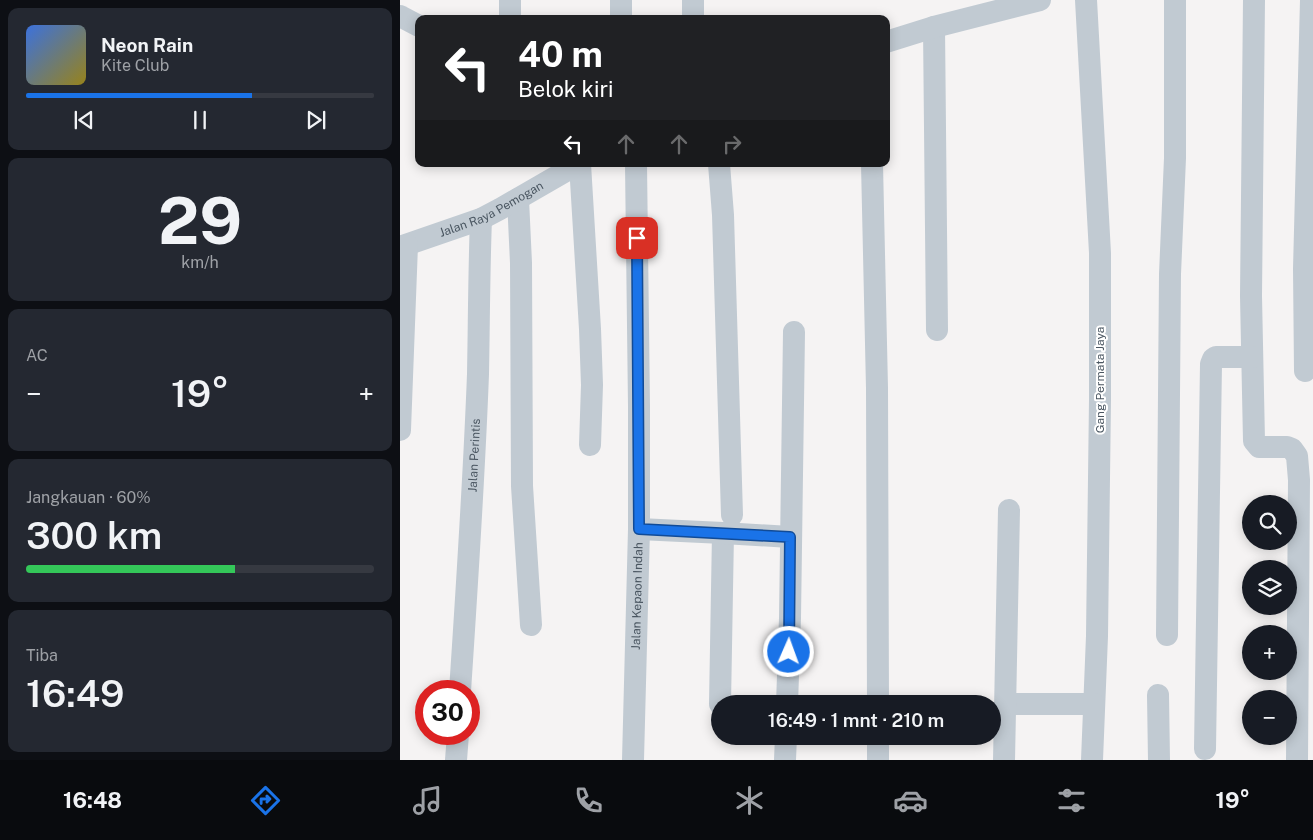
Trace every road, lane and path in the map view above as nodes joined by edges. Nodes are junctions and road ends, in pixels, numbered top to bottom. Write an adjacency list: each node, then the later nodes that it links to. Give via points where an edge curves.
1 (510, 0): 9 (street)
2 (621, 0): 10 (street)
3 (693, 0): 11 (street)
4 (1040, 0): 14 (street)
5 (1086, 0): 42 (street, Gang Permata Jaya, via 1100,262)
6 (1175, 0): 35 (street)
7 (1254, 0): 26 (street)
8 (1311, 0): 27 (street, via 1304,269)
9 (510, 15)
10 (621, 15)
11 (692, 15)
12 (400, 16): 13 (street)
13 (415, 24)
14 (934, 27): 15 (street); 24 (street)
15 (890, 41)
16 (574, 167): 21 (street, Jalan Raya Pemogan)
17 (579, 167): 29 (street, via 592,386)
18 (636, 167): 32 (street, Jalan Kepaon Indah)
19 (720, 167): 31 (street)
20 (872, 167): 39 (street)
21 (518, 199): 22 (street, Jalan Raya Pemogan); 34 (street, via 522,486)
22 (481, 218): 23 (street, Jalan Raya Pemogan); 36 (street, Jalan Perintis, via 478,374)
23 (403, 246): 28 (street)
24 (937, 330)
25 (794, 332): 33 (street)
26 (1252, 357): 46 (street, via 1216,357 1211,364); 54 (street, via 1254,441 1259,447 1287,447 1297,456)
27 (1306, 371)
28 (400, 430)
29 (590, 445)
30 (1009, 510): 41 (street)
31 (728, 524): 32 (street); 33 (street); 37 (street)
32 (639, 529): 48 (street, Jalan Kepaon Indah)
33 (790, 537): 38 (street)
34 (531, 625)
35 (1167, 635)
36 (461, 680)
37 (720, 695)
38 (787, 695)
39 (878, 695)
40 (1158, 695): 53 (street)
41 (1006, 704): 42 (street); 51 (street)
42 (1094, 704): 52 (street, Gang Permata Jaya)
43 (457, 745): 47 (street)
44 (786, 745): 49 (street)
45 (878, 745): 50 (street)
46 (1205, 749)
47 (456, 760)
48 (633, 760)
49 (785, 760)
50 (878, 760)
51 (1004, 760)
52 (1092, 760)
53 (1159, 760)
54 (1297, 760)

